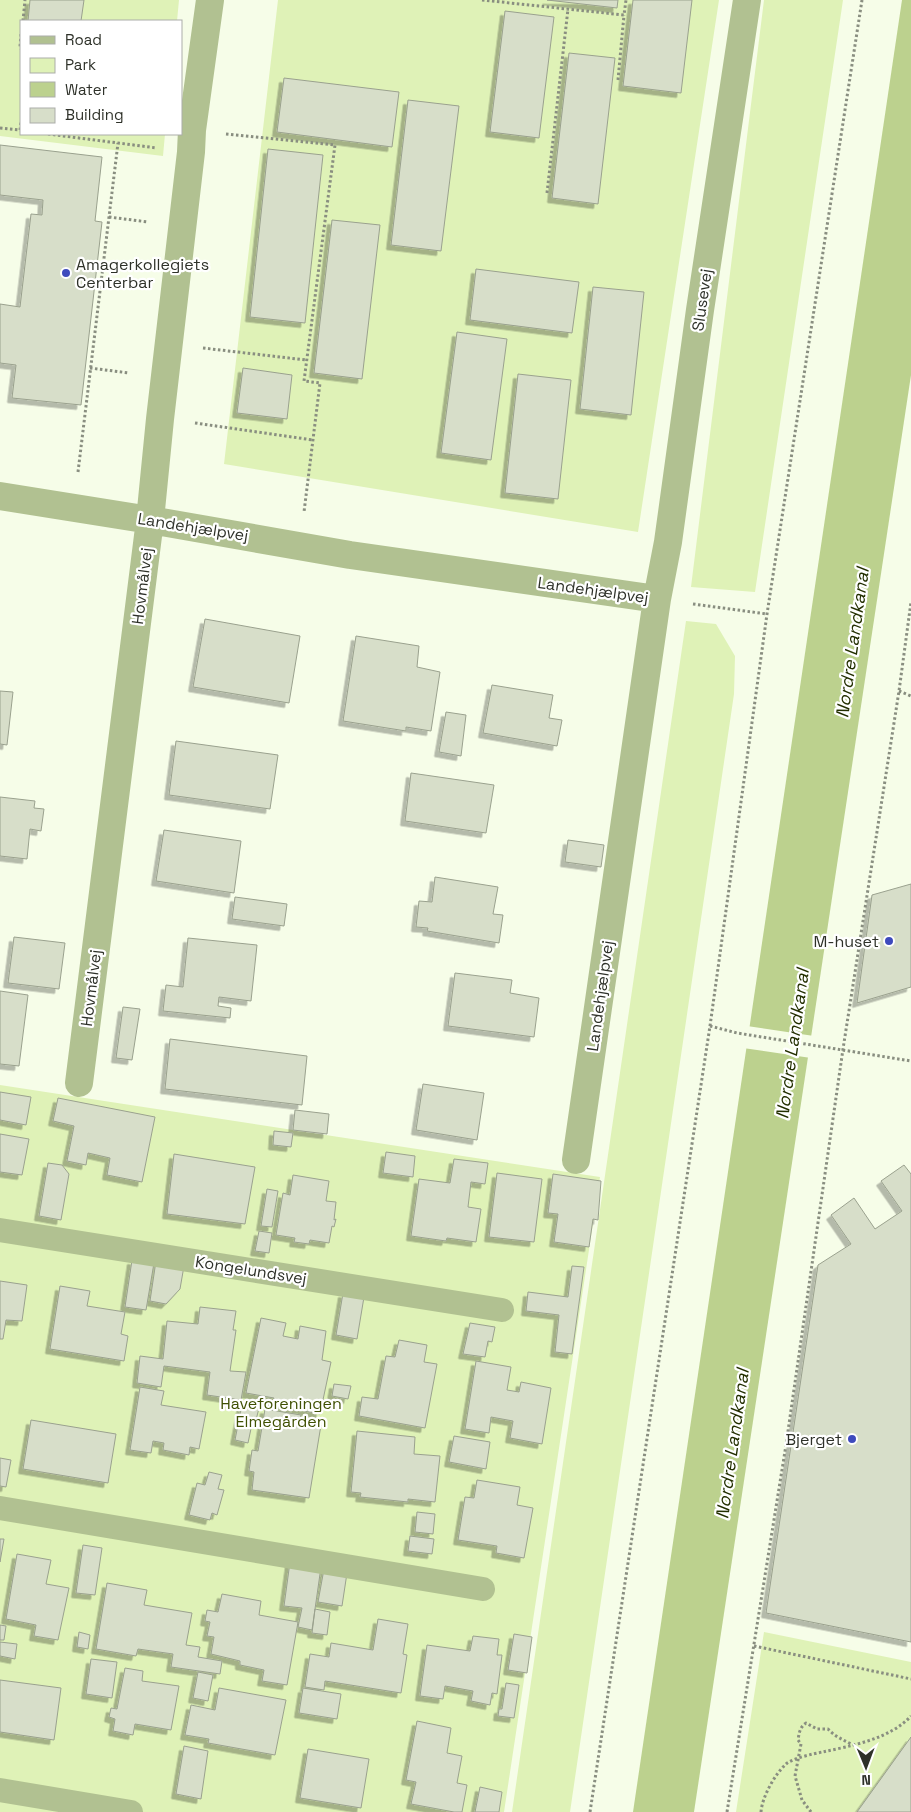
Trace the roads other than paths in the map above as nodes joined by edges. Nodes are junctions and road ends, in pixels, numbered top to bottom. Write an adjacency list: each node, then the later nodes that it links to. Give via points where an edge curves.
1 (210, 0): 4 (street, Hovmålvej, via 191,141)
2 (746, 0): 5 (street, Slusevej, via 668,542)
3 (0, 496): 4 (street, Landehjælpvej)
4 (150, 520): 5 (street, Landehjælpvej, via 350,555); 6 (street, Hovmålvej)
5 (657, 599): 7 (street, Landehjælpvej)
6 (79, 1083)
7 (576, 1160)
8 (0, 1230): 9 (lane, Kongelundsvej)
9 (502, 1310)
10 (0, 1508): 11 (lane)
11 (483, 1589)
12 (0, 1790): 13 (lane)
13 (132, 1812)

